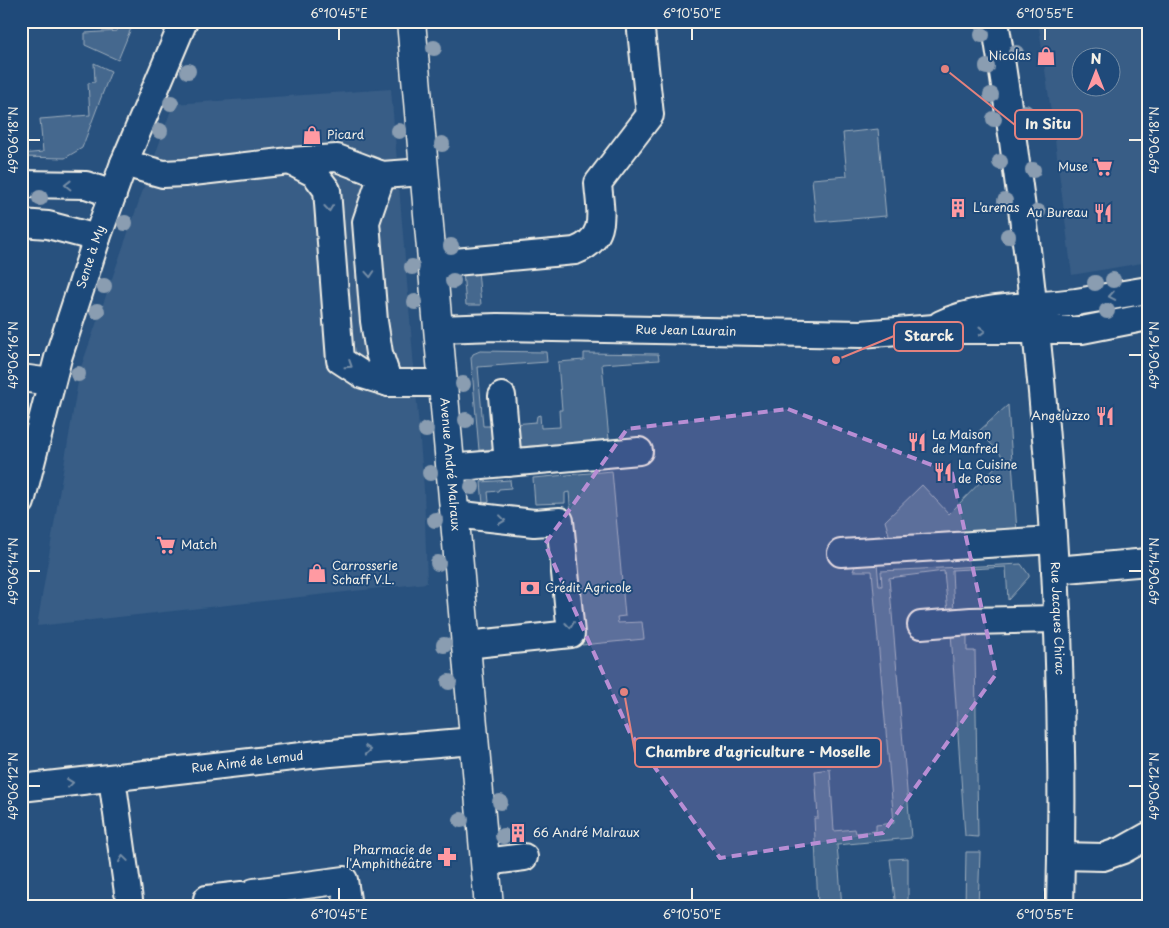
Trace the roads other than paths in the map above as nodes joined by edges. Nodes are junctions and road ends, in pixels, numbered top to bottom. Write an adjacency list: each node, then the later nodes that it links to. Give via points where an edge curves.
1 (184, 21): 6 (street, Sente à My)
2 (411, 21): 7 (main road, Avenue André Malraux)
3 (640, 21): 15 (street, via 650,115 598,182 601,224 594,241 575,252)
4 (995, 21): 18 (street, Rue Jacques Chirac)
5 (290, 161): 6 (street, via 163,174); 8 (street, via 337,158); 14 (street, one-way to 14, via 315,174 327,190)
6 (124, 163): 10 (street, Sente à My)
7 (424, 172): 8 (street); 15 (main road, Avenue André Malraux)
8 (382, 175): 13 (street, via 366,222)
9 (21, 184): 10 (street, one-way to 9, via 86,185)
10 (113, 194): 12 (street, Sente à My)
11 (21, 223): 12 (street, via 48,225)
12 (97, 238): 21 (street, Sente à My)
13 (368, 246): 14 (street); 22 (street, one-way to 22, via 375,329)
14 (332, 249): 22 (street, one-way to 22, via 340,360 363,375)
15 (432, 264): 19 (main road, Avenue André Malraux)
16 (1148, 290): 18 (street, Rue Jean Laurain, one-way to 18, via 1077,301)
17 (1148, 317): 18 (street, Rue Jean Laurain, via 1082,330)
18 (1036, 318): 19 (street, Rue Jean Laurain, via 979,311 957,316 934,328 861,334); 30 (street, Rue Jacques Chirac)
19 (438, 328): 23 (main road, Avenue André Malraux)
20 (21, 378): 21 (street)
21 (51, 382): 28 (street, Sente à My)
22 (389, 383): 23 (street)
23 (442, 383): 27 (main road, Avenue André Malraux)
24 (502, 396): 26 (street)
25 (639, 451): 26 (street)
26 (508, 463): 27 (street)
27 (450, 468): 29 (main road, Avenue André Malraux)
28 (21, 502)
29 (454, 514): 36 (main road, Avenue André Malraux); 36 (street, one-way to 36, via 534,523 560,521 571,634)
30 (1053, 540): 31 (street); 33 (street, Rue Jacques Chirac)
31 (841, 553)
32 (1148, 562): 33 (street)
33 (1055, 570): 34 (street, Rue Jacques Chirac)
34 (1056, 619): 35 (street); 41 (street, Rue Jacques Chirac)
35 (921, 625)
36 (466, 645): 37 (main road, Avenue André Malraux)
37 (474, 741): 38 (street, Rue Aimé de Lemud, one-way to 37, via 319,754); 43 (main road, Avenue André Malraux)
38 (112, 778): 39 (street, Rue Aimé de Lemud, one-way to 38); 46 (street, one-way to 38)
39 (21, 788)
40 (1148, 836): 41 (street, via 1103,857)
41 (1060, 856): 49 (street, Rue Jacques Chirac)
42 (524, 857): 43 (street)
43 (485, 862): 48 (main road, Avenue André Malraux)
44 (207, 899): 45 (street, via 242,895)
45 (248, 899): 47 (street, via 344,880)
46 (130, 907)
47 (348, 907)
48 (489, 907)
49 (1060, 907)

